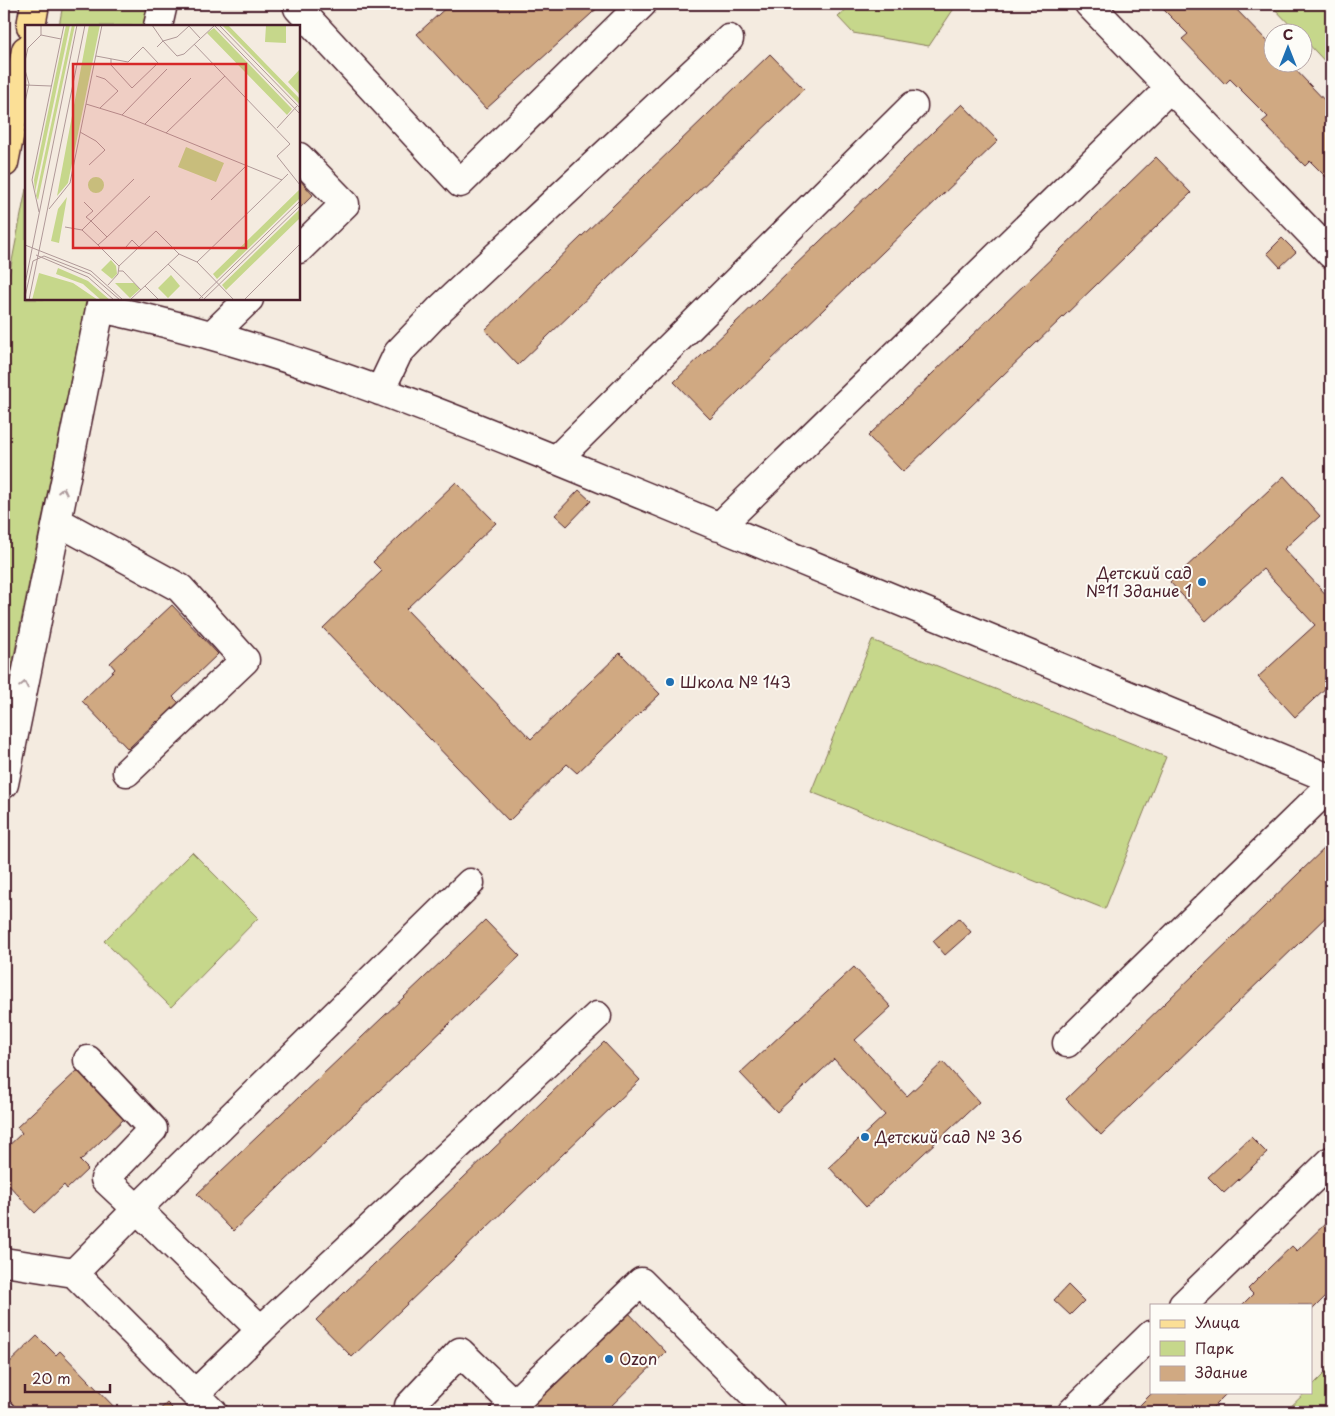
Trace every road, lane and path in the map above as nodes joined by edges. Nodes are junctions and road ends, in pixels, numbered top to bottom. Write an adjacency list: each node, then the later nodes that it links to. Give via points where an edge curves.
1 (36, 4): 6 (main road)
2 (163, 4): 7 (street)
3 (297, 4): 4 (street, via 460,183)
4 (642, 4)
5 (1089, 4): 10 (street)
6 (31, 25)
7 (158, 25)
8 (729, 39): 19 (street, via 440,309 398,353)
9 (25, 55): 13 (main road)
10 (1170, 88): 15 (street); 22 (street)
11 (913, 106): 20 (street)
12 (300, 158): 14 (street, via 345,204)
13 (4, 163)
14 (300, 249)
15 (1331, 254)
16 (248, 300): 18 (street)
17 (101, 303): 18 (street); 21 (street, one-way to 17)
18 (212, 335): 19 (street)
19 (380, 391): 20 (street)
20 (556, 460): 22 (street)
21 (57, 521): 23 (street, via 180,588 245,660); 25 (street, one-way to 21)
22 (719, 527): 24 (street)
23 (127, 772)
24 (1331, 778)
25 (4, 784)
26 (1331, 785): 29 (street)
27 (470, 883): 32 (street)
28 (597, 1016): 36 (street)
29 (1067, 1043)
30 (88, 1060): 32 (street, via 153,1129 105,1179)
31 (1331, 1161): 35 (street)
32 (137, 1210): 34 (street); 36 (street)
33 (4, 1262): 34 (street)
34 (74, 1273): 38 (street)
35 (1184, 1304)
36 (261, 1330): 38 (street)
37 (1150, 1336): 42 (street)
38 (204, 1403)
39 (409, 1406): 40 (street, via 460,1352)
40 (510, 1408): 41 (street, via 641,1282)
41 (771, 1412)
42 (1072, 1412)

